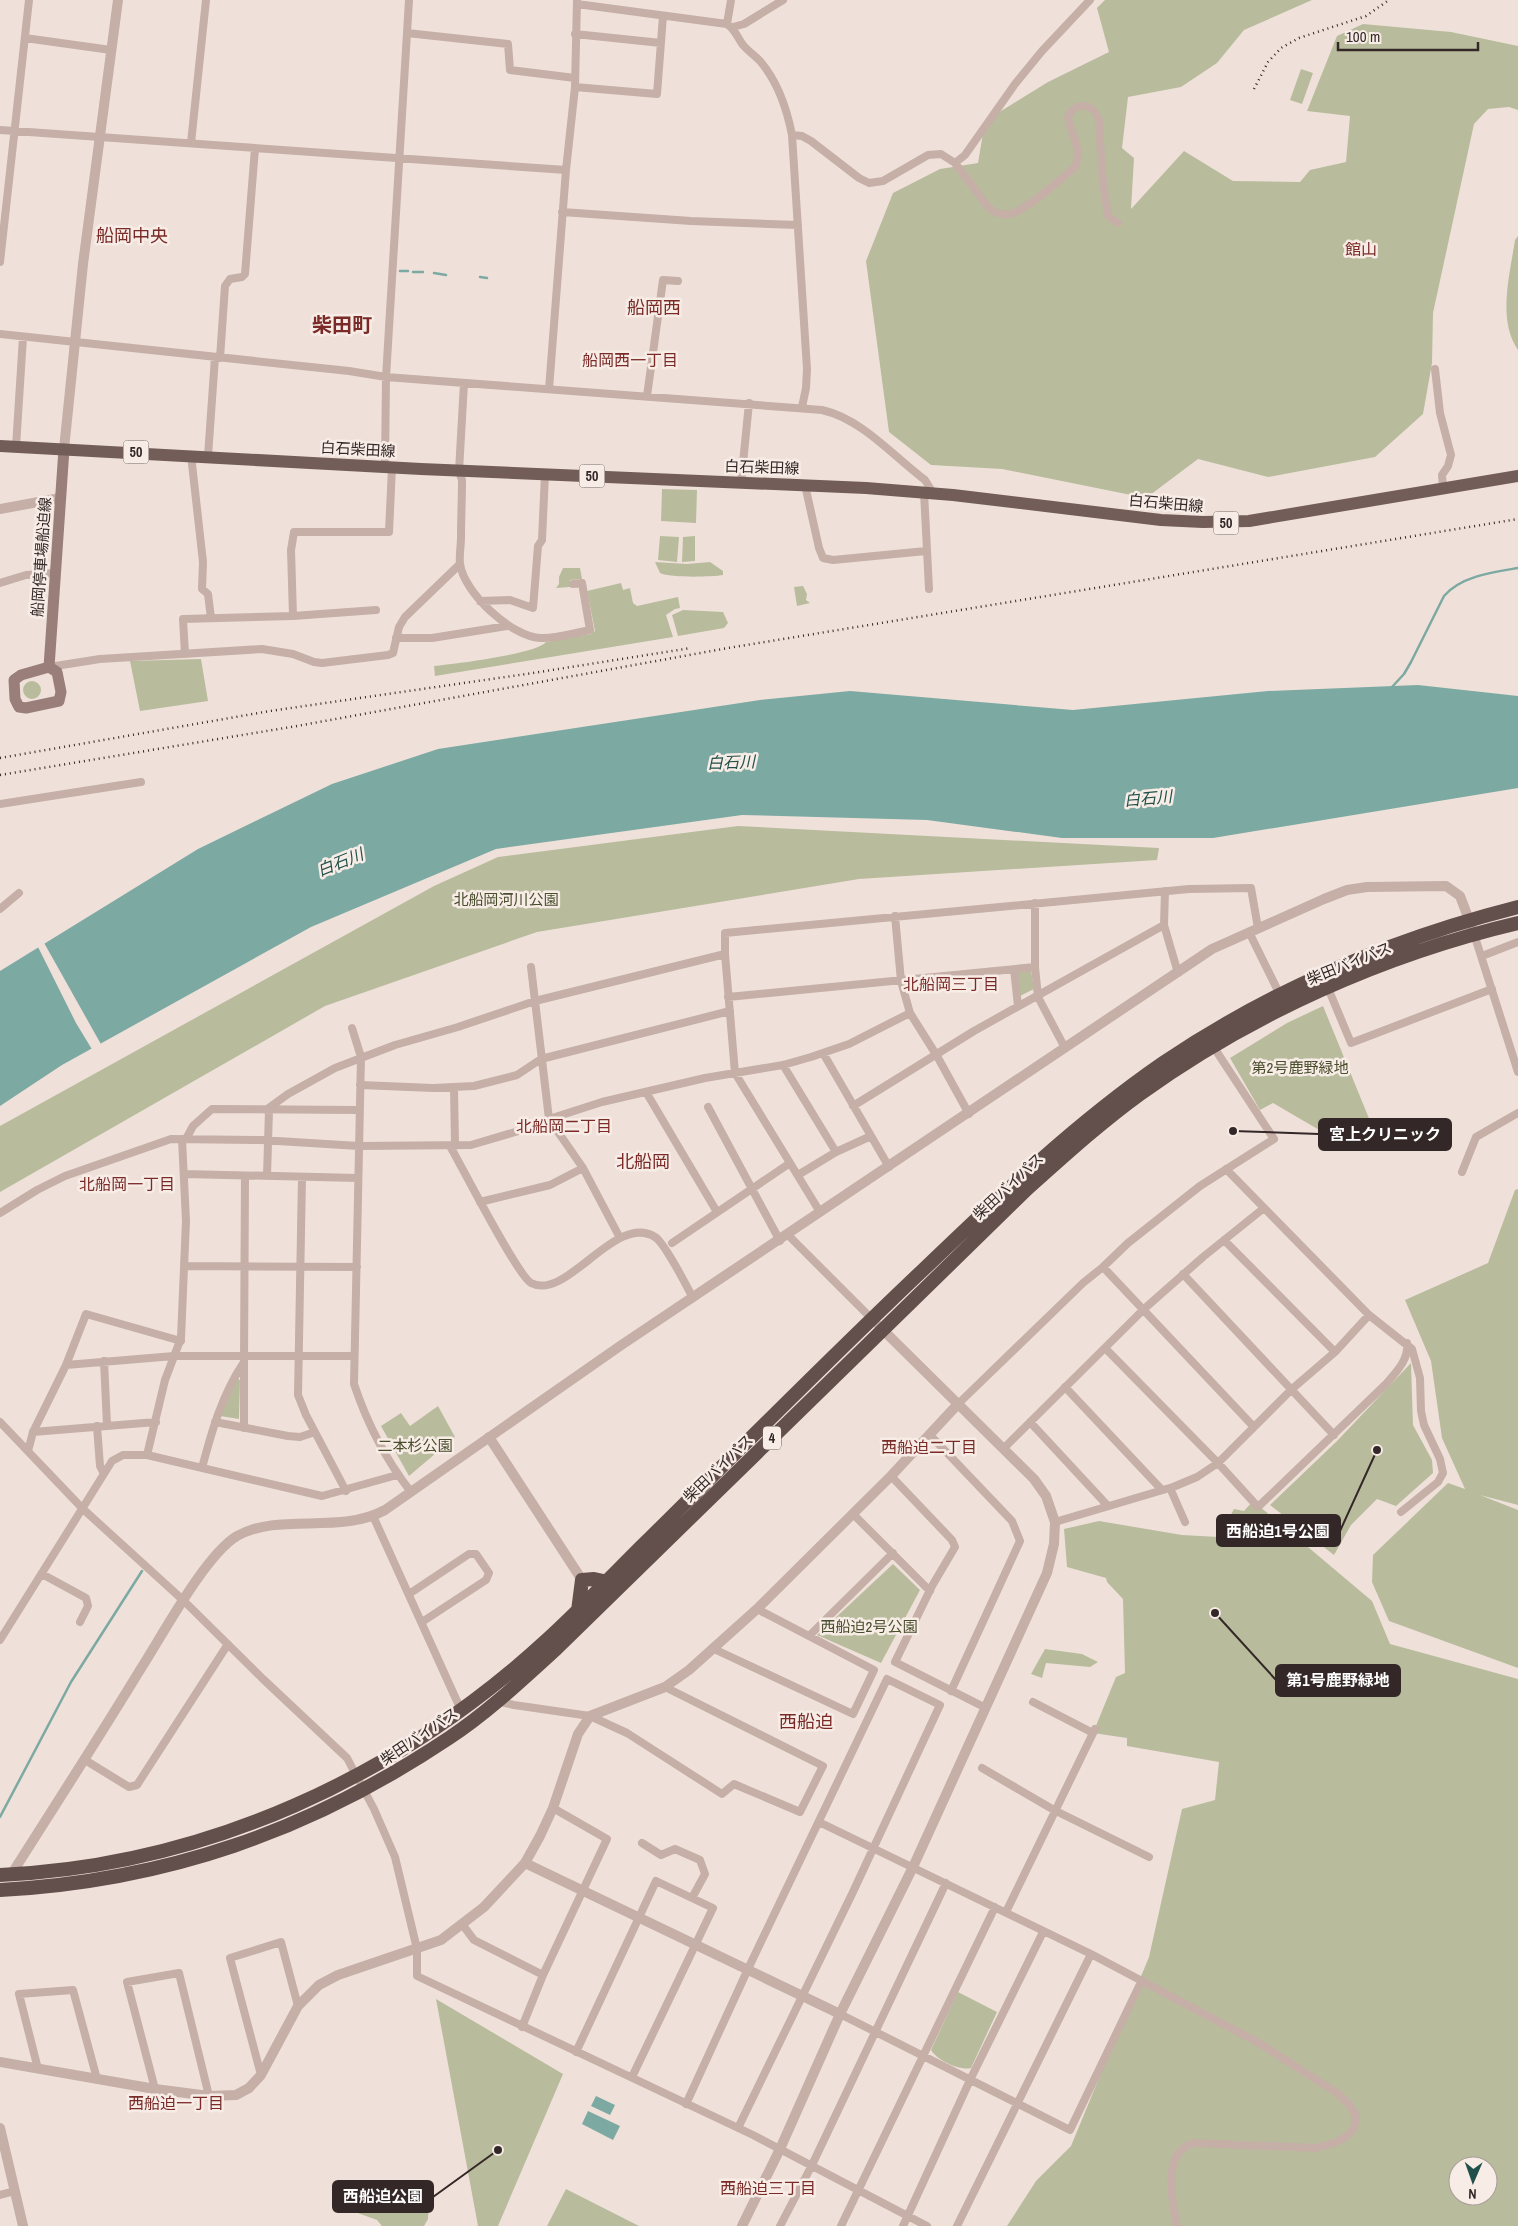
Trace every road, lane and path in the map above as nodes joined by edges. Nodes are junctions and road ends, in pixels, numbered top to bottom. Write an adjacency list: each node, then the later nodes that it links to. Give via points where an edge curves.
1 (29, 0): 13 (street)
2 (118, 0): 15 (street)
3 (206, 0): 22 (street)
4 (409, 0): 11 (street)
5 (731, 0): 10 (street)
6 (783, 0): 10 (street, via 744,24)
7 (1090, 0): 25 (street, via 1042,51)
8 (577, 2): 9 (street); 12 (street)
9 (663, 16): 10 (street); 14 (street)
10 (730, 26): 20 (street, via 773,80 788,112)
11 (407, 33): 16 (street, via 508,44 510,70); 24 (street)
12 (575, 34): 14 (street); 16 (street)
13 (25, 38): 15 (street); 19 (street)
14 (661, 43): 17 (street, via 657,94)
15 (111, 50): 21 (street)
16 (575, 78): 17 (street)
17 (575, 87): 26 (street)
18 (0, 130): 19 (street)
19 (16, 131): 21 (street); 30 (street)
20 (792, 135): 25 (street, via 811,141 869,183 883,182 933,153); 29 (street)
21 (99, 138): 22 (street); 34 (street)
22 (191, 143): 23 (street)
23 (255, 148): 24 (street); 35 (street, via 245,274 230,279 225,286)
24 (400, 158): 26 (street); 37 (street)
25 (955, 163): 28 (street, via 993,211 1008,215 1016,212 1075,167 1078,152 1068,117 1074,108 1088,106 1097,114 1099,121 1108,216)
26 (566, 170): 27 (street)
27 (562, 212): 29 (street); 39 (street)
28 (1118, 223)
29 (798, 225): 42 (street, via 807,369)
30 (0, 262)
31 (678, 281): 40 (street, via 663,280)
32 (0, 334): 33 (street)
33 (23, 337): 34 (street); 44 (street)
34 (74, 343): 35 (street); 45 (street)
35 (217, 358): 37 (street, via 349,371); 47 (street)
36 (1435, 369): 54 (street, via 1440,413 1451,455 1442,475)
37 (386, 378): 38 (street); 48 (street)
38 (464, 382): 39 (street); 49 (street)
39 (549, 389): 40 (street)
40 (647, 396): 41 (street)
41 (749, 403): 42 (street); 52 (street)
42 (802, 408): 55 (street, via 837,413 853,422 926,480)
43 (0, 446): 44 (main road, 白石柴田線 / 50)
44 (16, 446): 45 (main road, 白石柴田線 / 50)
45 (64, 448): 46 (main road, 白石柴田線 / 50); 56 (main road, 船岡停車場船迫線)
46 (191, 455): 47 (main road, 白石柴田線 / 50); 67 (street, via 203,562 202,589 208,594)
47 (208, 456): 48 (main road, 白石柴田線 / 50)
48 (388, 467): 49 (main road, 白石柴田線 / 50); 66 (street, via 389,532 294,532 291,550)
49 (459, 471): 50 (main road, 白石柴田線 / 50); 59 (street, via 462,480)
50 (545, 474): 52 (main road, 白石柴田線 / 50); 64 (street, via 542,540 538,546 533,608 510,600)
51 (1518, 476): 54 (main road, 白石柴田線 / 50)
52 (741, 483): 53 (main road, 白石柴田線 / 50)
53 (804, 485): 55 (main road, 白石柴田線 / 50); 58 (street, via 823,558 833,560)
54 (1443, 488): 55 (main road, 白石柴田線 / 50, via 1332,509 1230,523 1161,520)
55 (928, 493): 58 (street)
56 (60, 498): 57 (street); 60 (main road, 船岡停車場船迫線)
57 (0, 509)
58 (926, 551): 63 (street)
59 (460, 564): 64 (street, via 465,582); 69 (street, via 409,612)
60 (55, 573): 61 (street, via 26,575); 71 (main road, 船岡停車場船迫線)
61 (0, 583)
62 (573, 584): 68 (street, via 582,583 590,630 541,638)
63 (929, 589)
64 (480, 600): 68 (street)
65 (376, 610): 66 (street)
66 (293, 616): 67 (street)
67 (211, 618): 70 (street, via 183,620)
68 (507, 626): 69 (street, via 432,638)
69 (396, 638): 70 (street, via 393,653 341,662 314,662 274,650)
70 (185, 654): 71 (street, via 78,661)
71 (49, 668): 71 (main road, via 57,672 61,692 59,700 19,707 14,680)
72 (141, 782): 73 (street)
73 (0, 804)
74 (1165, 891): 76 (street); 82 (street); 83 (street, via 1251,888)
75 (20, 893): 78 (street)
76 (1035, 903): 79 (street); 89 (street)
77 (1518, 907): 80 (highway, 柴田バイパス / 4)
78 (0, 909)
79 (895, 916): 86 (street, via 725,934); 92 (street)
80 (1469, 919): 83 (street, via 1463,902 1451,888 1396,885 1347,890); 84 (street); 95 (highway, 柴田バイパス / 4, via 1357,959)
81 (1518, 923): 84 (highway, 柴田バイパス / 4)
82 (1164, 925): 91 (street); 97 (street)
83 (1253, 930): 91 (street, via 1212,949); 95 (street)
84 (1474, 934): 87 (street); 93 (highway, 柴田バイパス / 4)
85 (1518, 942): 87 (street)
86 (725, 954): 96 (street); 98 (street)
87 (1482, 956): 94 (street)
88 (531, 967): 98 (street)
89 (1035, 967): 90 (street); 97 (street)
90 (1014, 969): 92 (street); 99 (street)
91 (1178, 973): 104 (street)
92 (901, 981): 96 (street); 101 (street)
93 (1328, 988): 94 (street, via 1351,1043); 103 (highway, 柴田バイパス / 4)
94 (1492, 989): 110 (street)
95 (1280, 995): 158 (highway, 柴田バイパス / 4, via 1165,1062 1090,1117 1004,1192)
96 (728, 997): 100 (street)
97 (1038, 997): 99 (street); 104 (street)
98 (534, 1002): 107 (street); 108 (street)
99 (1018, 1006): 106 (street)
100 (730, 1011): 108 (street); 111 (street)
101 (910, 1013): 105 (street, via 849,1044); 106 (street)
102 (352, 1028): 107 (street)
103 (1213, 1046): 131 (street, via 1274,1139); 159 (highway, 柴田バイパス / 4, via 1094,1130 1027,1189)
104 (1065, 1048): 120 (street)
105 (823, 1053): 109 (street); 115 (street)
106 (937, 1056): 115 (street); 120 (street)
107 (361, 1057): 112 (street); 117 (street, via 310,1082)
108 (541, 1059): 113 (street, via 517,1075 474,1086); 121 (street)
109 (783, 1065): 111 (street); 127 (street)
110 (1518, 1072)
111 (735, 1073): 114 (street); 128 (street)
112 (360, 1085): 113 (street); 118 (street)
113 (454, 1087): 126 (street)
114 (646, 1092): 121 (street); 143 (street)
115 (853, 1106): 122 (street)
116 (708, 1107): 139 (street)
117 (267, 1110): 118 (street); 123 (street, via 212,1109); 124 (street)
118 (359, 1110): 125 (street)
119 (1518, 1113): 132 (street, via 1476,1137)
120 (969, 1114): 129 (street)
121 (549, 1119): 126 (street, via 471,1145); 130 (street)
122 (871, 1136): 127 (street); 129 (street)
123 (184, 1139): 124 (street); 133 (street); 142 (street, via 171,1139 65,1176)
124 (268, 1140): 125 (street); 136 (street)
125 (359, 1146): 126 (street); 138 (street)
126 (453, 1146): 140 (street)
127 (836, 1152): 134 (street)
128 (790, 1163): 134 (street); 139 (street)
129 (889, 1167): 144 (street)
130 (582, 1168): 140 (street, via 550,1185); 145 (street)
131 (1226, 1169): 141 (street); 153 (street, via 1128,1243)
132 (1462, 1172)
133 (184, 1174): 135 (street); 149 (street)
134 (798, 1175): 144 (street)
135 (245, 1176): 136 (street); 150 (street)
136 (267, 1176): 137 (street)
137 (302, 1177): 138 (street); 151 (street)
138 (358, 1178): 152 (street)
139 (751, 1190): 143 (street); 146 (street)
140 (480, 1202): 145 (street, via 526,1280 533,1284 553,1285)
141 (1264, 1208): 147 (street); 157 (street)
142 (0, 1212)
143 (717, 1212): 148 (street)
144 (820, 1212): 146 (street)
145 (620, 1238): 155 (street, via 637,1233 655,1237)
146 (784, 1238): 155 (street); 158 (street)
147 (1224, 1240): 154 (street); 163 (street)
148 (672, 1243)
149 (186, 1266): 150 (street); 160 (street)
150 (244, 1267): 151 (street); 167 (street)
151 (301, 1267): 152 (street); 166 (street)
152 (357, 1267): 165 (street)
153 (1103, 1267): 156 (street); 172 (street)
154 (1183, 1274): 156 (street); 171 (street)
155 (693, 1298): 185 (street)
156 (1144, 1309): 162 (street); 179 (street)
157 (1369, 1315): 161 (street); 163 (street)
158 (872, 1319): 159 (street); 207 (highway, 柴田バイパス / 4)
159 (883, 1329): 172 (street); 221 (highway, 柴田バイパス / 4, via 556,1649)
160 (181, 1341): 164 (street); 169 (street, via 86,1314)
161 (1407, 1343): 183 (street, via 1408,1350 1397,1371); 199 (street, via 1412,1349 1420,1378 1424,1425 1440,1459 1442,1473 1438,1482)
162 (1105, 1348): 170 (street); 189 (street)
163 (1335, 1352): 171 (street)
164 (174, 1356): 167 (street); 168 (street); 174 (street)
165 (354, 1356): 166 (street); 192 (street, via 354,1384 364,1413)
166 (299, 1357): 167 (street); 182 (street, via 298,1394)
167 (244, 1359): 175 (street); 180 (street)
168 (104, 1361): 169 (street); 177 (street)
169 (66, 1365): 181 (street)
170 (1065, 1387): 176 (street); 194 (street)
171 (1292, 1389): 179 (street); 183 (street)
172 (957, 1405): 184 (street); 186 (street)
173 (0, 1422): 187 (street)
174 (156, 1422): 177 (street); 188 (street)
175 (215, 1422): 180 (street); 190 (street)
176 (1030, 1422): 186 (street); 197 (street)
177 (107, 1425): 178 (street)
178 (97, 1426): 181 (street); 191 (street)
179 (1253, 1426): 189 (street)
180 (244, 1428): 182 (street, via 300,1437)
181 (33, 1432): 187 (street)
182 (315, 1432): 195 (street)
183 (1334, 1435): 189 (street, via 1258,1507)
184 (930, 1436): 193 (street); 220 (street, via 1012,1521 1020,1540)
185 (489, 1437): 196 (street); 206 (street)
186 (1003, 1449): 202 (street, via 1040,1487)
187 (28, 1451): 198 (street)
188 (147, 1455): 190 (street); 191 (street, via 123,1454)
189 (1218, 1462): 194 (street, via 1197,1477)
190 (202, 1468): 195 (street, via 322,1496)
191 (103, 1472): 198 (street)
192 (397, 1474): 195 (street); 196 (street)
193 (891, 1476): 200 (street); 208 (street, via 955,1547)
194 (1166, 1489): 197 (street); 203 (street)
195 (346, 1491)
196 (411, 1492): 201 (street)
197 (1107, 1505): 202 (street)
198 (83, 1509): 205 (street); 210 (street)
199 (1401, 1512)
200 (853, 1514): 204 (street); 211 (street)
201 (373, 1516): 209 (street); 210 (street, via 345,1522 285,1525 245,1533 215,1556)
202 (1055, 1522): 223 (street, via 1047,1572)
203 (1185, 1522)
204 (893, 1553): 208 (street); 215 (street)
205 (42, 1574): 213 (street, via 86,1598 88,1606); 216 (street)
206 (582, 1580): 207 (highway); 212 (highway)
207 (608, 1582): 212 (highway, 柴田バイパス / 4)
208 (930, 1592): 220 (street, via 895,1662)
209 (409, 1594): 214 (street); 214 (street, via 469,1554 476,1554 489,1574 486,1580)
210 (184, 1601): 217 (street); 226 (street)
211 (757, 1609): 215 (street); 218 (street)
212 (578, 1610): 224 (highway, 柴田バイパス / 4, via 517,1668)
213 (80, 1622)
214 (422, 1622): 224 (street)
215 (809, 1636): 218 (street, via 874,1670 853,1714)
216 (1, 1637)
217 (228, 1644): 226 (street, via 137,1785 128,1787); 228 (street, via 347,1758)
218 (714, 1649): 219 (street)
219 (665, 1687): 225 (street); 225 (street, via 823,1766 800,1812 734,1784 722,1794 627,1733)
220 (951, 1691): 223 (street)
221 (497, 1701): 225 (street); 229 (highway, 柴田バイパス / 4, via 450,1737)
222 (1033, 1702): 231 (street, via 1094,1731)
223 (986, 1708): 237 (street)
224 (461, 1711): 228 (highway, 柴田バイパス / 4)
225 (590, 1716): 230 (street, via 578,1734)
226 (85, 1760): 238 (street)
227 (982, 1768): 231 (street)
228 (358, 1775): 229 (street); 238 (highway, 柴田バイパス / 4, via 294,1807 216,1836 97,1865)
229 (364, 1790): 241 (highway, 柴田バイパス / 4, via 292,1824 209,1855 100,1880); 249 (street, via 390,1843)
230 (553, 1808): 236 (street); 240 (street, via 607,1839)
231 (1054, 1810): 235 (street); 244 (street)
232 (819, 1822): 234 (street); 234 (street, via 887,1678 940,1705); 251 (street)
233 (642, 1843): 242 (street, via 661,1856 675,1849 700,1860 705,1874)
234 (874, 1848): 237 (street); 254 (street)
235 (1149, 1857)
236 (525, 1863): 240 (street); 246 (street, via 484,1907)
237 (913, 1867): 239 (street); 256 (street)
238 (5, 1875): 241 (street)
239 (946, 1883): 243 (street); 258 (street)
240 (582, 1889): 245 (street); 252 (street)
241 (0, 1890)
242 (692, 1898): 245 (street, via 656,1881); 248 (street, via 713,1908)
243 (995, 1907): 244 (street); 260 (street)
244 (1006, 1912): 247 (street)
245 (639, 1917): 248 (street); 259 (street)
246 (462, 1924): 249 (street, via 441,1940); 252 (street, via 474,1940)
247 (1043, 1932): 250 (street); 265 (street)
248 (695, 1944): 251 (street); 264 (street)
249 (417, 1949): 255 (street, via 328,1980 308,1994); 257 (street, via 417,1976)
250 (1090, 1954): 253 (street); 269 (street)
251 (748, 1969): 254 (street); 270 (street)
252 (543, 1975): 257 (street)
253 (1142, 1980): 269 (street, via 1070,2130); 286 (street, via 1307,2072 1349,2104 1356,2116 1354,2128 1347,2136 1316,2148 1195,2143 1182,2147 1172,2175)
254 (802, 1995): 256 (street); 272 (street)
255 (298, 2006): 263 (street); 263 (street, via 282,1942 230,1958)
256 (840, 2014): 258 (street); 273 (street)
257 (522, 2027): 259 (street)
258 (876, 2031): 260 (street); 274 (street)
259 (576, 2052): 264 (street)
260 (923, 2054): 265 (street); 275 (street)
261 (0, 2062): 262 (street)
262 (38, 2069): 266 (street); 266 (street, via 19,1994 73,1990)
263 (261, 2076): 268 (street, via 236,2095)
264 (632, 2077): 270 (street)
265 (971, 2078): 269 (street); 278 (street)
266 (98, 2079): 267 (street)
267 (155, 2089): 268 (street); 268 (street, via 127,1982 179,1972)
268 (209, 2096)
269 (1019, 2103): 285 (street)
270 (686, 2104): 272 (street)
271 (0, 2128): 276 (street)
272 (738, 2128): 273 (street)
273 (780, 2149): 274 (street); 280 (street)
274 (812, 2166): 275 (street); 281 (street)
275 (858, 2190): 278 (street); 282 (street)
276 (15, 2191): 277 (street); 279 (street)
277 (0, 2194)
278 (908, 2216): 283 (street); 284 (street)
279 (23, 2226)
280 (742, 2226)
281 (780, 2226)
282 (841, 2226)
283 (903, 2226)
284 (927, 2226)
285 (956, 2226)
286 (1177, 2226)

